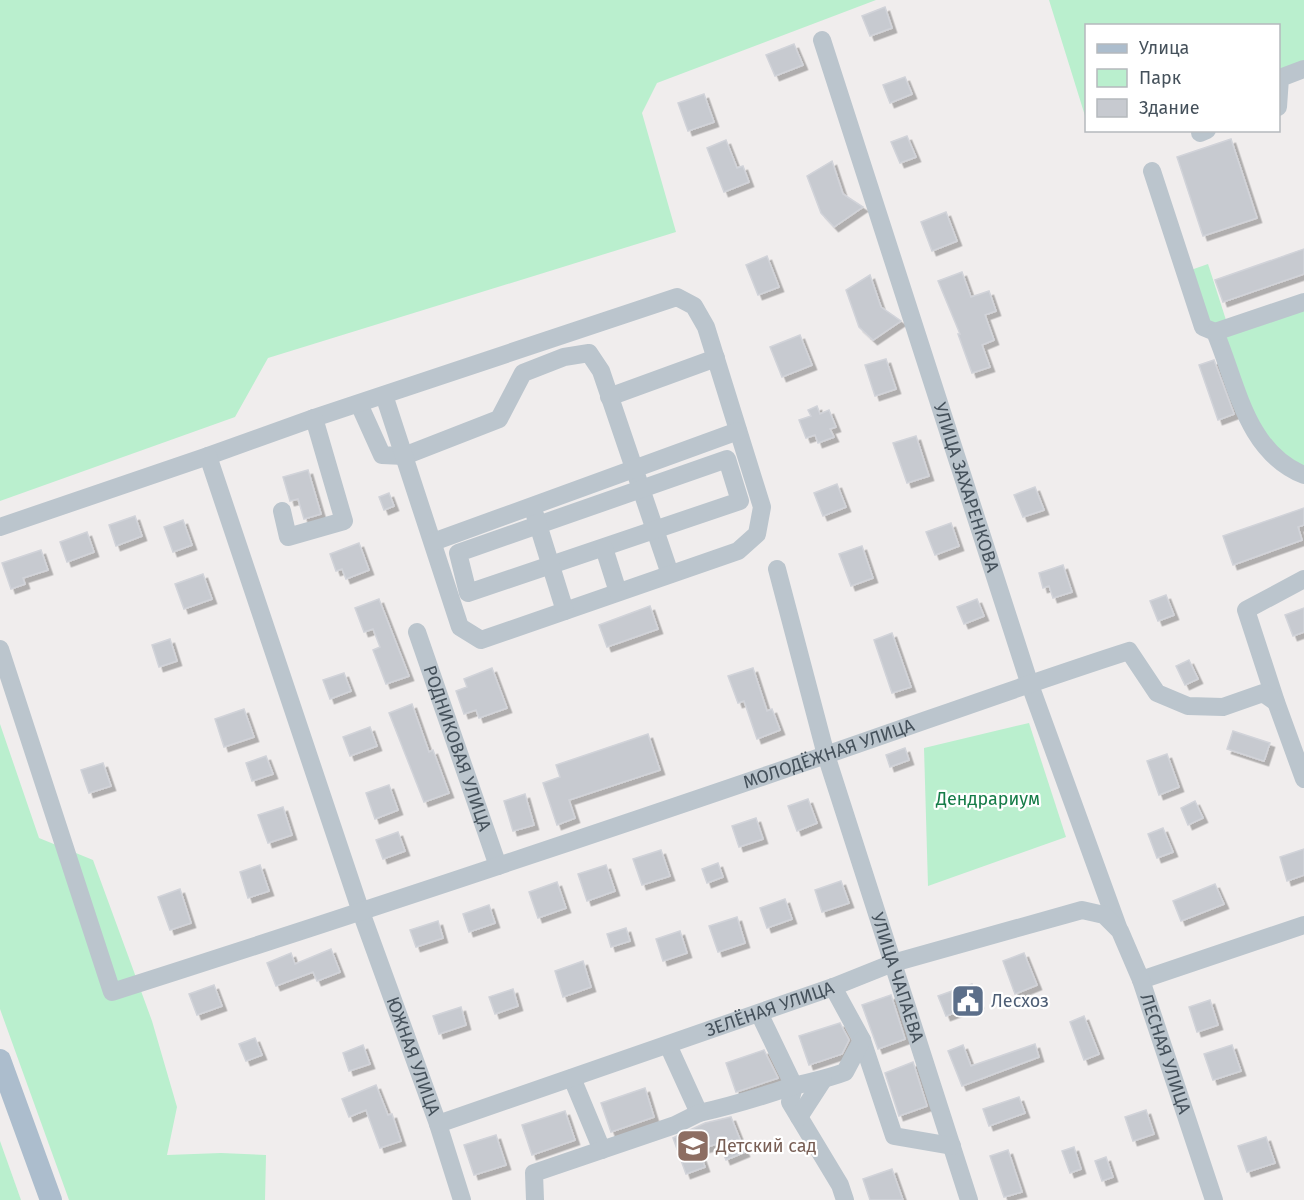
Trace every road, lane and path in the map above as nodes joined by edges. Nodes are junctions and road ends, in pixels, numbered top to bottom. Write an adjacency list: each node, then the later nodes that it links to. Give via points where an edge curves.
1 (822, 40): 33 (street, УЛИЦА ЗАХАРЕНКОВА)
2 (1303, 72): 3 (street)
3 (1280, 78)
4 (1152, 171): 6 (street, via 1203,327)
5 (1304, 302): 6 (street)
6 (1215, 332): 16 (street, via 1253,429 1267,451)
7 (716, 358): 8 (street, via 694,306 677,297); 9 (street); 12 (street)
8 (384, 395): 10 (street); 14 (street)
9 (609, 397): 14 (street, via 601,371 589,353 564,357 523,373 499,419); 15 (street)
10 (359, 404): 11 (street); 14 (street, via 382,455)
11 (314, 418): 13 (street); 19 (street, via 344,521 288,537)
12 (738, 431): 15 (street); 27 (street, via 762,507 757,534 738,551)
13 (208, 456): 21 (street); 38 (street, ЮЖНАЯ УЛИЦА)
14 (404, 456): 23 (street)
15 (634, 469): 17 (street); 18 (street)
16 (1304, 475)
17 (641, 489): 20 (street); 22 (street); 22 (street, via 727,459 740,501)
18 (532, 506): 20 (street); 23 (street)
19 (282, 511)
20 (538, 524): 25 (street); 25 (street, via 458,553 468,593)
21 (0, 527)
22 (655, 531): 24 (street); 27 (street)
23 (433, 543): 30 (street, via 460,627 481,640)
24 (604, 548): 25 (street); 29 (street)
25 (551, 565): 30 (street)
26 (777, 569): 35 (street, УЛИЦА ЧАПАЕВА)
27 (670, 574): 29 (street)
28 (1304, 579): 34 (street, via 1246,610)
29 (618, 592): 30 (street)
30 (565, 611)
31 (417, 632): 37 (street, РОДНИКОВАЯ УЛИЦА)
32 (0, 649): 38 (street, МОЛОДЁЖНАЯ УЛИЦА, via 112,992)
33 (1029, 682): 34 (street, МОЛОДЁЖНАЯ УЛИЦА, via 1129,651 1156,693 1188,706 1223,707 1263,693); 35 (street, МОЛОДЁЖНАЯ УЛИЦА); 41 (street, УЛИЦА ЗАХАРЕНКОВА)
34 (1276, 702): 36 (street)
35 (826, 755): 37 (street, МОЛОДЁЖНАЯ УЛИЦА); 42 (street, УЛИЦА ЧАПАЕВА)
36 (1304, 779)
37 (498, 866): 38 (street, МОЛОДЁЖНАЯ УЛИЦА)
38 (361, 912): 56 (street, ЮЖНАЯ УЛИЦА)
39 (1104, 915): 41 (street, ЛЕСНАЯ УЛИЦА); 42 (street, ЗЕЛЁНАЯ УЛИЦА, via 1082,910)
40 (1304, 925): 43 (street)
41 (1120, 931): 43 (street, ЛЕСНАЯ УЛИЦА)
42 (893, 963): 44 (street, ЗЕЛЁНАЯ УЛИЦА); 57 (street, УЛИЦА ЧАПАЕВА)
43 (1141, 980): 64 (street, ЛЕСНАЯ УЛИЦА)
44 (833, 987): 45 (street, ЗЕЛЁНАЯ УЛИЦА); 46 (street)
45 (759, 1013): 47 (street, ЗЕЛЁНАЯ УЛИЦА); 53 (street)
46 (862, 1040): 49 (street); 52 (street)
47 (668, 1045): 50 (street, ЗЕЛЁНАЯ УЛИЦА); 54 (street)
48 (0, 1060): 59 (main road)
49 (845, 1072): 51 (street); 52 (street)
50 (572, 1078): 56 (street, ЗЕЛЁНАЯ УЛИЦА); 58 (street)
51 (823, 1080): 53 (street); 55 (street)
52 (876, 1084): 57 (street, via 894,1136)
53 (794, 1086): 54 (street); 55 (street, via 790,1102)
54 (699, 1113): 58 (street)
55 (799, 1117): 62 (street)
56 (438, 1124): 60 (street, ЮЖНАЯ УЛИЦА)
57 (951, 1146): 63 (street, УЛИЦА ЧАПАЕВА)
58 (602, 1150): 61 (street, via 534,1173)
59 (51, 1200)
60 (462, 1200)
61 (535, 1200)
62 (845, 1200)
63 (969, 1200)
64 (1214, 1200)

